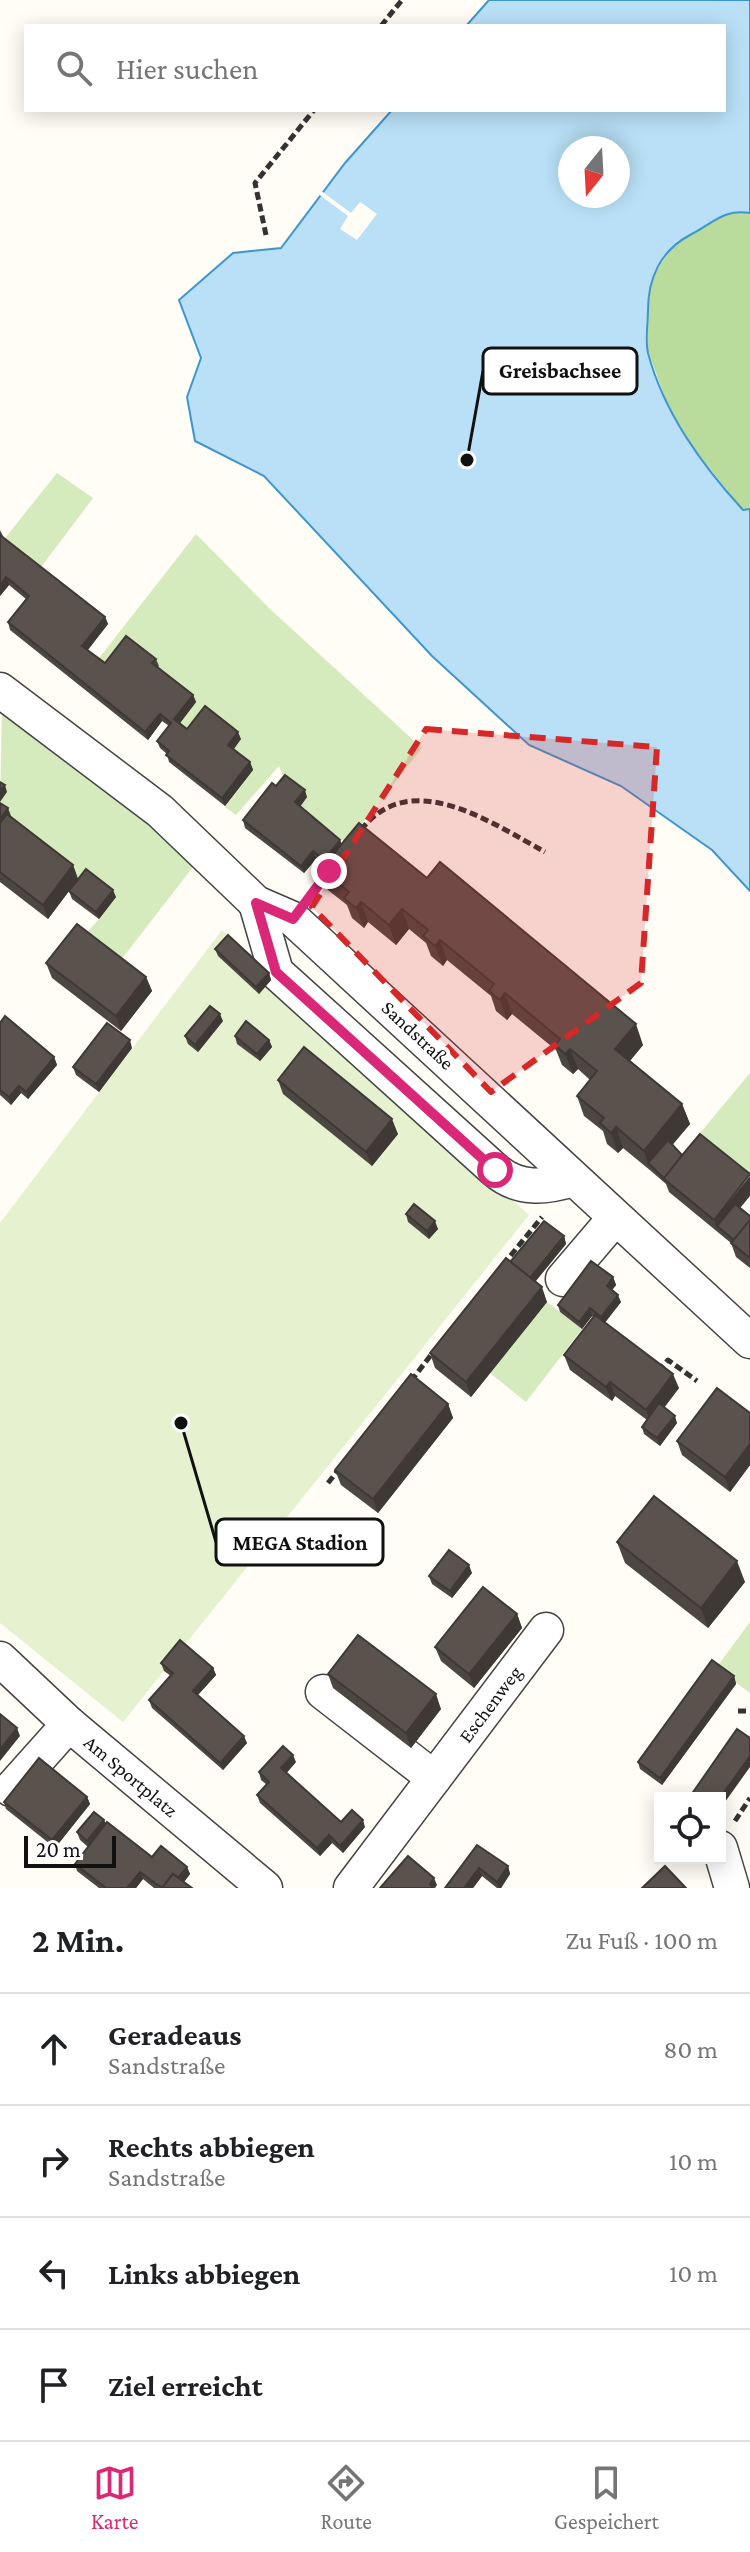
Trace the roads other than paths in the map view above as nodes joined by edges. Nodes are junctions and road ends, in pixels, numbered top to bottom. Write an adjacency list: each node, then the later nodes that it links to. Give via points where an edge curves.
1 (0, 690): 2 (street, Sandstraße, via 160,811)
2 (256, 903): 3 (street, Sandstraße, via 293,919); 3 (street, via 276,972 495,1170 532,1186)
3 (573, 1179): 4 (street, Sandstraße)
4 (615, 1218): 5 (street); 6 (street, Sandstraße)
5 (563, 1279)
6 (750, 1341)
7 (546, 1630): 11 (street, Eschenweg)
8 (0, 1661): 10 (street, Am Sportplatz)
9 (323, 1692): 11 (street)
10 (69, 1724): 12 (street); 14 (street, Am Sportplatz)
11 (434, 1778): 15 (street, Eschenweg)
12 (11, 1789)
13 (725, 1864): 16 (street)
14 (265, 1888)
15 (351, 1888)
16 (732, 1888)

